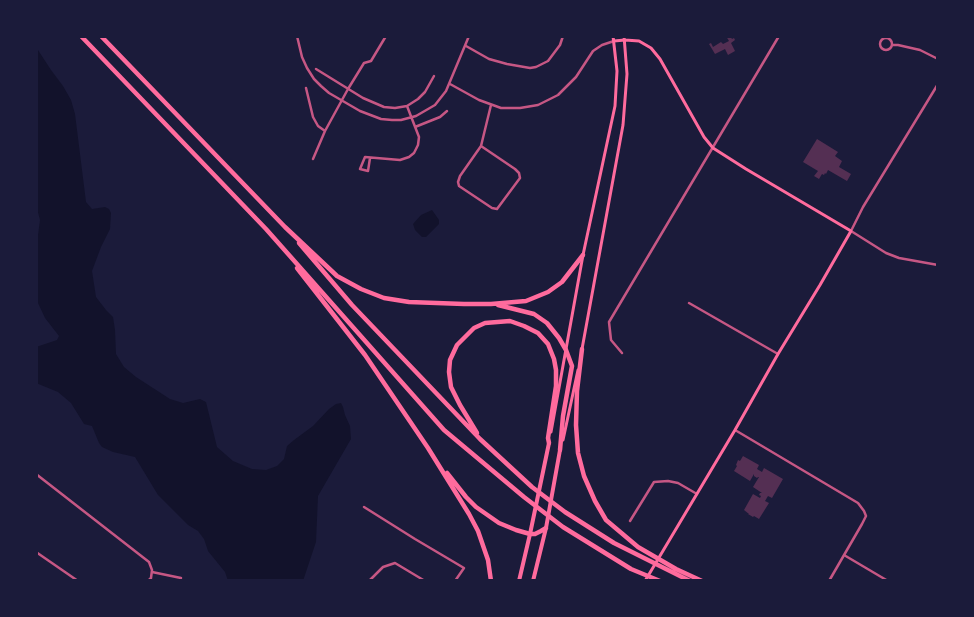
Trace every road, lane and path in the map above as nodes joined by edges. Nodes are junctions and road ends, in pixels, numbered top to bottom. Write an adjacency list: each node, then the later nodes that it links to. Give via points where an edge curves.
1 (82, 36): 31 (highway)
2 (100, 36): 30 (highway)
3 (297, 36): 19 (street, via 302,57 314,78 328,93)
4 (386, 36): 18 (street)
5 (469, 36): 11 (street)
6 (563, 36): 11 (street, via 548,61 530,68 489,59)
7 (779, 36): 27 (street)
8 (614, 38): 9 (main road); 20 (street, via 593,51 576,78 558,95 538,105 520,108); 33 (main road, via 617,71 615,106)
9 (624, 38): 27 (main road, via 639,41 660,59); 37 (main road, via 628,74 623,125)
10 (892, 44): 10 (street, via 886,38 880,44 886,51); 12 (street, via 920,50)
11 (466, 46): 15 (street)
12 (938, 59)
13 (316, 69): 18 (street)
14 (434, 76): 21 (street, via 418,99)
15 (450, 84): 20 (street); 23 (street, via 435,105)
16 (938, 84): 32 (street)
17 (306, 88): 25 (street, via 313,117)
18 (348, 89): 19 (street); 21 (street, via 384,108)
19 (343, 101): 23 (street, via 381,119); 25 (street)
20 (491, 105): 26 (street)
21 (407, 106): 23 (street)
22 (447, 111): 24 (street)
23 (411, 117): 24 (street)
24 (415, 127): 28 (street, via 419,137 414,154 400,160)
25 (325, 131): 29 (street)
26 (481, 146): 26 (street, via 460,176 459,186 497,209 520,178 519,173)
27 (713, 148): 32 (main road); 39 (street, via 608,322 612,340)
28 (370, 158): 28 (street, via 365,157 360,169 368,171)
29 (313, 159)
30 (285, 227): 36 (highway, via 337,276 384,298 409,302); 42 (highway, via 352,305)
31 (266, 229): 44 (highway, via 365,355); 65 (highway, via 444,430 563,527 631,569)
32 (851, 231): 34 (street, via 886,253); 40 (main road)
33 (583, 255): 36 (highway, via 562,282 548,292 526,301); 38 (main road)
34 (938, 265)
35 (690, 303): 40 (street)
36 (491, 304): 38 (highway, via 534,314 547,323)
37 (582, 349): 45 (main road); 67 (highway, via 576,417 578,454 595,501 606,520 638,547)
38 (566, 350): 43 (main road); 45 (highway, via 572,366)
39 (622, 353)
40 (778, 354): 41 (main road)
41 (735, 430): 47 (main road); 53 (street, via 861,506 866,516)
42 (480, 439): 43 (highway, via 451,387 450,360 457,345 474,328 485,323 510,322 538,333 548,344 554,359 556,386); 66 (highway, via 565,512 614,543)
43 (549, 443): 51 (main road)
44 (428, 448): 51 (highway, via 476,507 499,523); 61 (highway, via 478,531)
45 (560, 450): 50 (main road)
46 (36, 474): 54 (street, via 149,562)
47 (697, 494): 49 (street, via 678,483 654,482); 64 (main road)
48 (364, 507): 60 (street, via 464,568)
49 (630, 522)
50 (546, 528): 51 (highway); 63 (main road)
51 (530, 534): 62 (main road)
52 (36, 552): 56 (street)
53 (844, 555): 68 (street); 69 (street)
54 (152, 572): 55 (street); 57 (street)
55 (181, 578)
56 (78, 581)
57 (148, 581)
58 (369, 581): 59 (street, via 383,567 395,563)
59 (425, 581)
60 (455, 581)
61 (491, 581)
62 (519, 581)
63 (533, 581)
64 (645, 581)
65 (660, 581)
66 (690, 581)
67 (702, 581)
68 (829, 581)
69 (888, 581)

